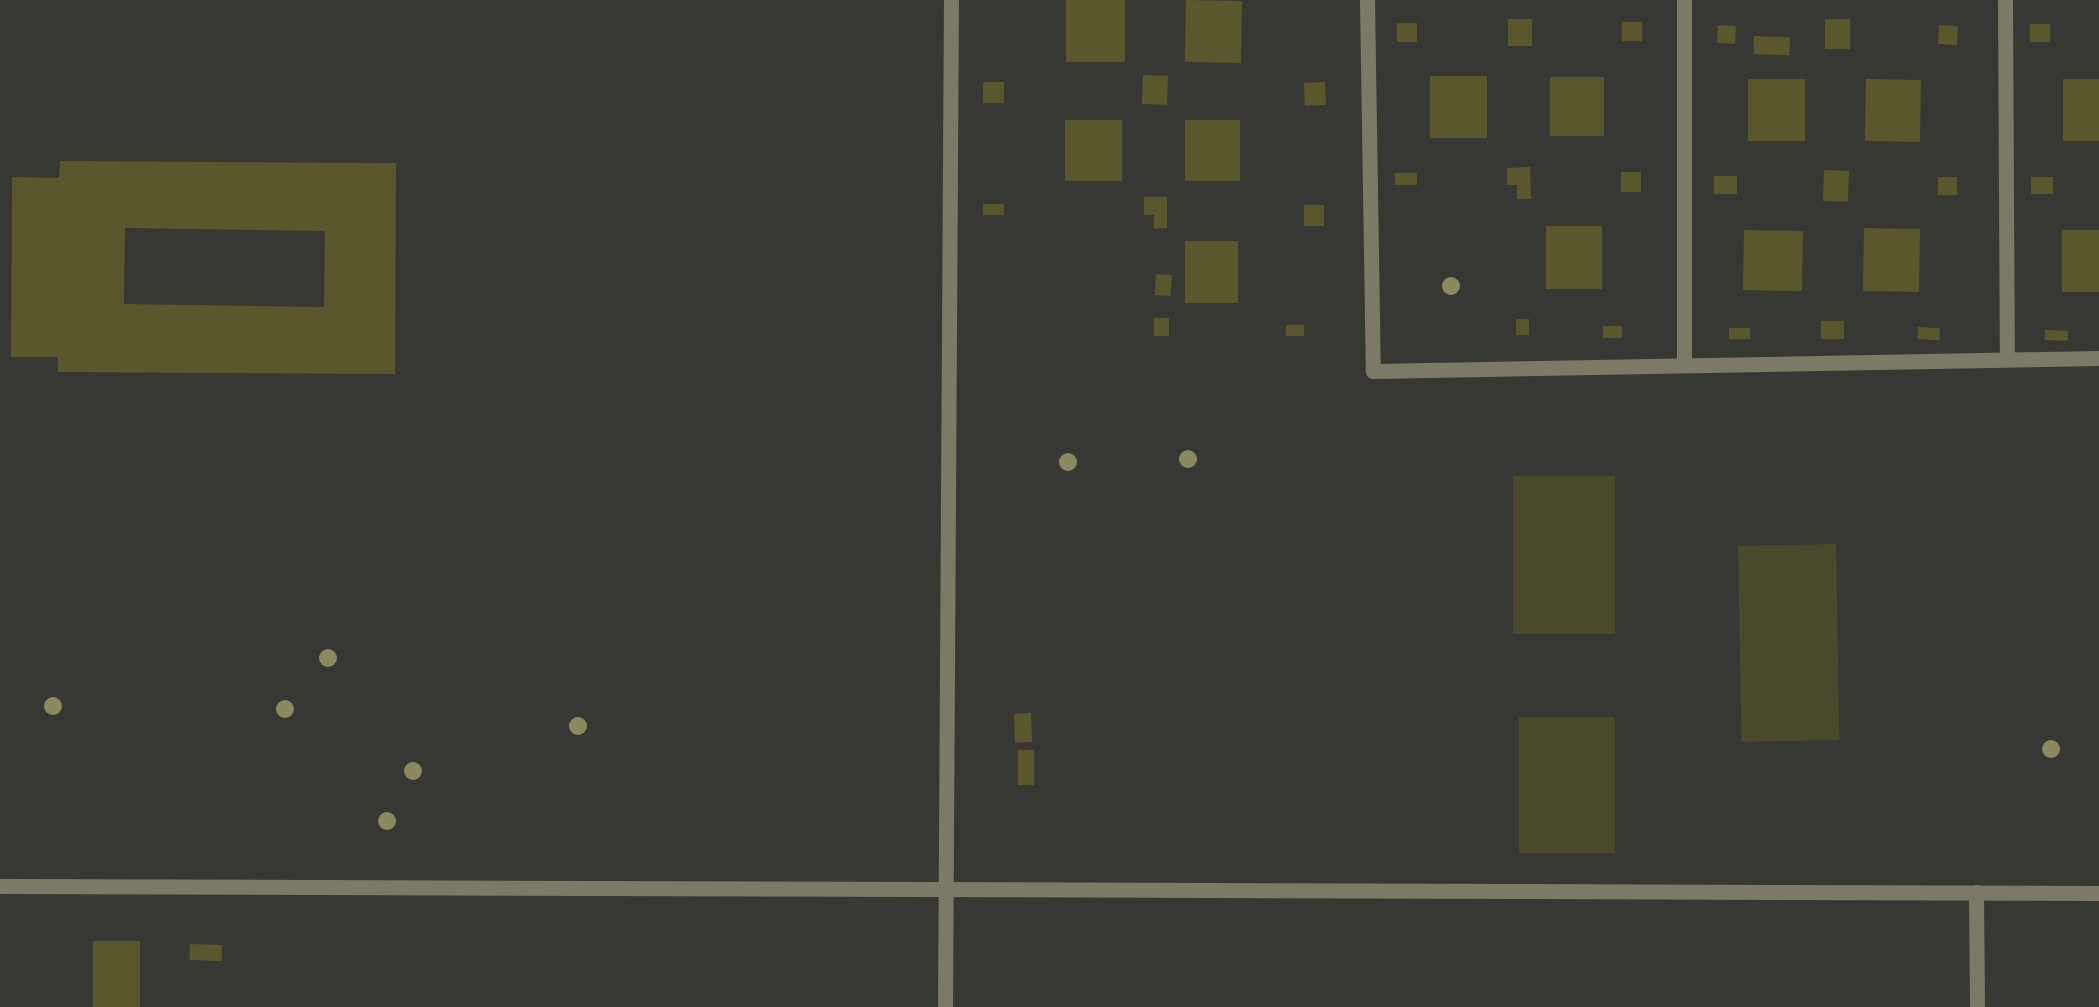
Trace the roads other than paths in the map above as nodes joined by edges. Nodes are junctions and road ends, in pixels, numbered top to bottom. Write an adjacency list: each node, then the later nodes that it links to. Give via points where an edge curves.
1 (951, 0): 9 (lane)
2 (1367, 0): 7 (lane, via 1373,371)
3 (1684, 0): 7 (lane)
4 (2005, 0): 5 (lane)
5 (2007, 358): 6 (lane); 7 (lane)
6 (2099, 358)
7 (1684, 365)
8 (0, 886): 9 (lane)
9 (946, 889): 10 (lane); 12 (lane)
10 (1976, 892): 11 (lane); 13 (lane)
11 (2099, 893)
12 (945, 1007)
13 (1977, 1007)

